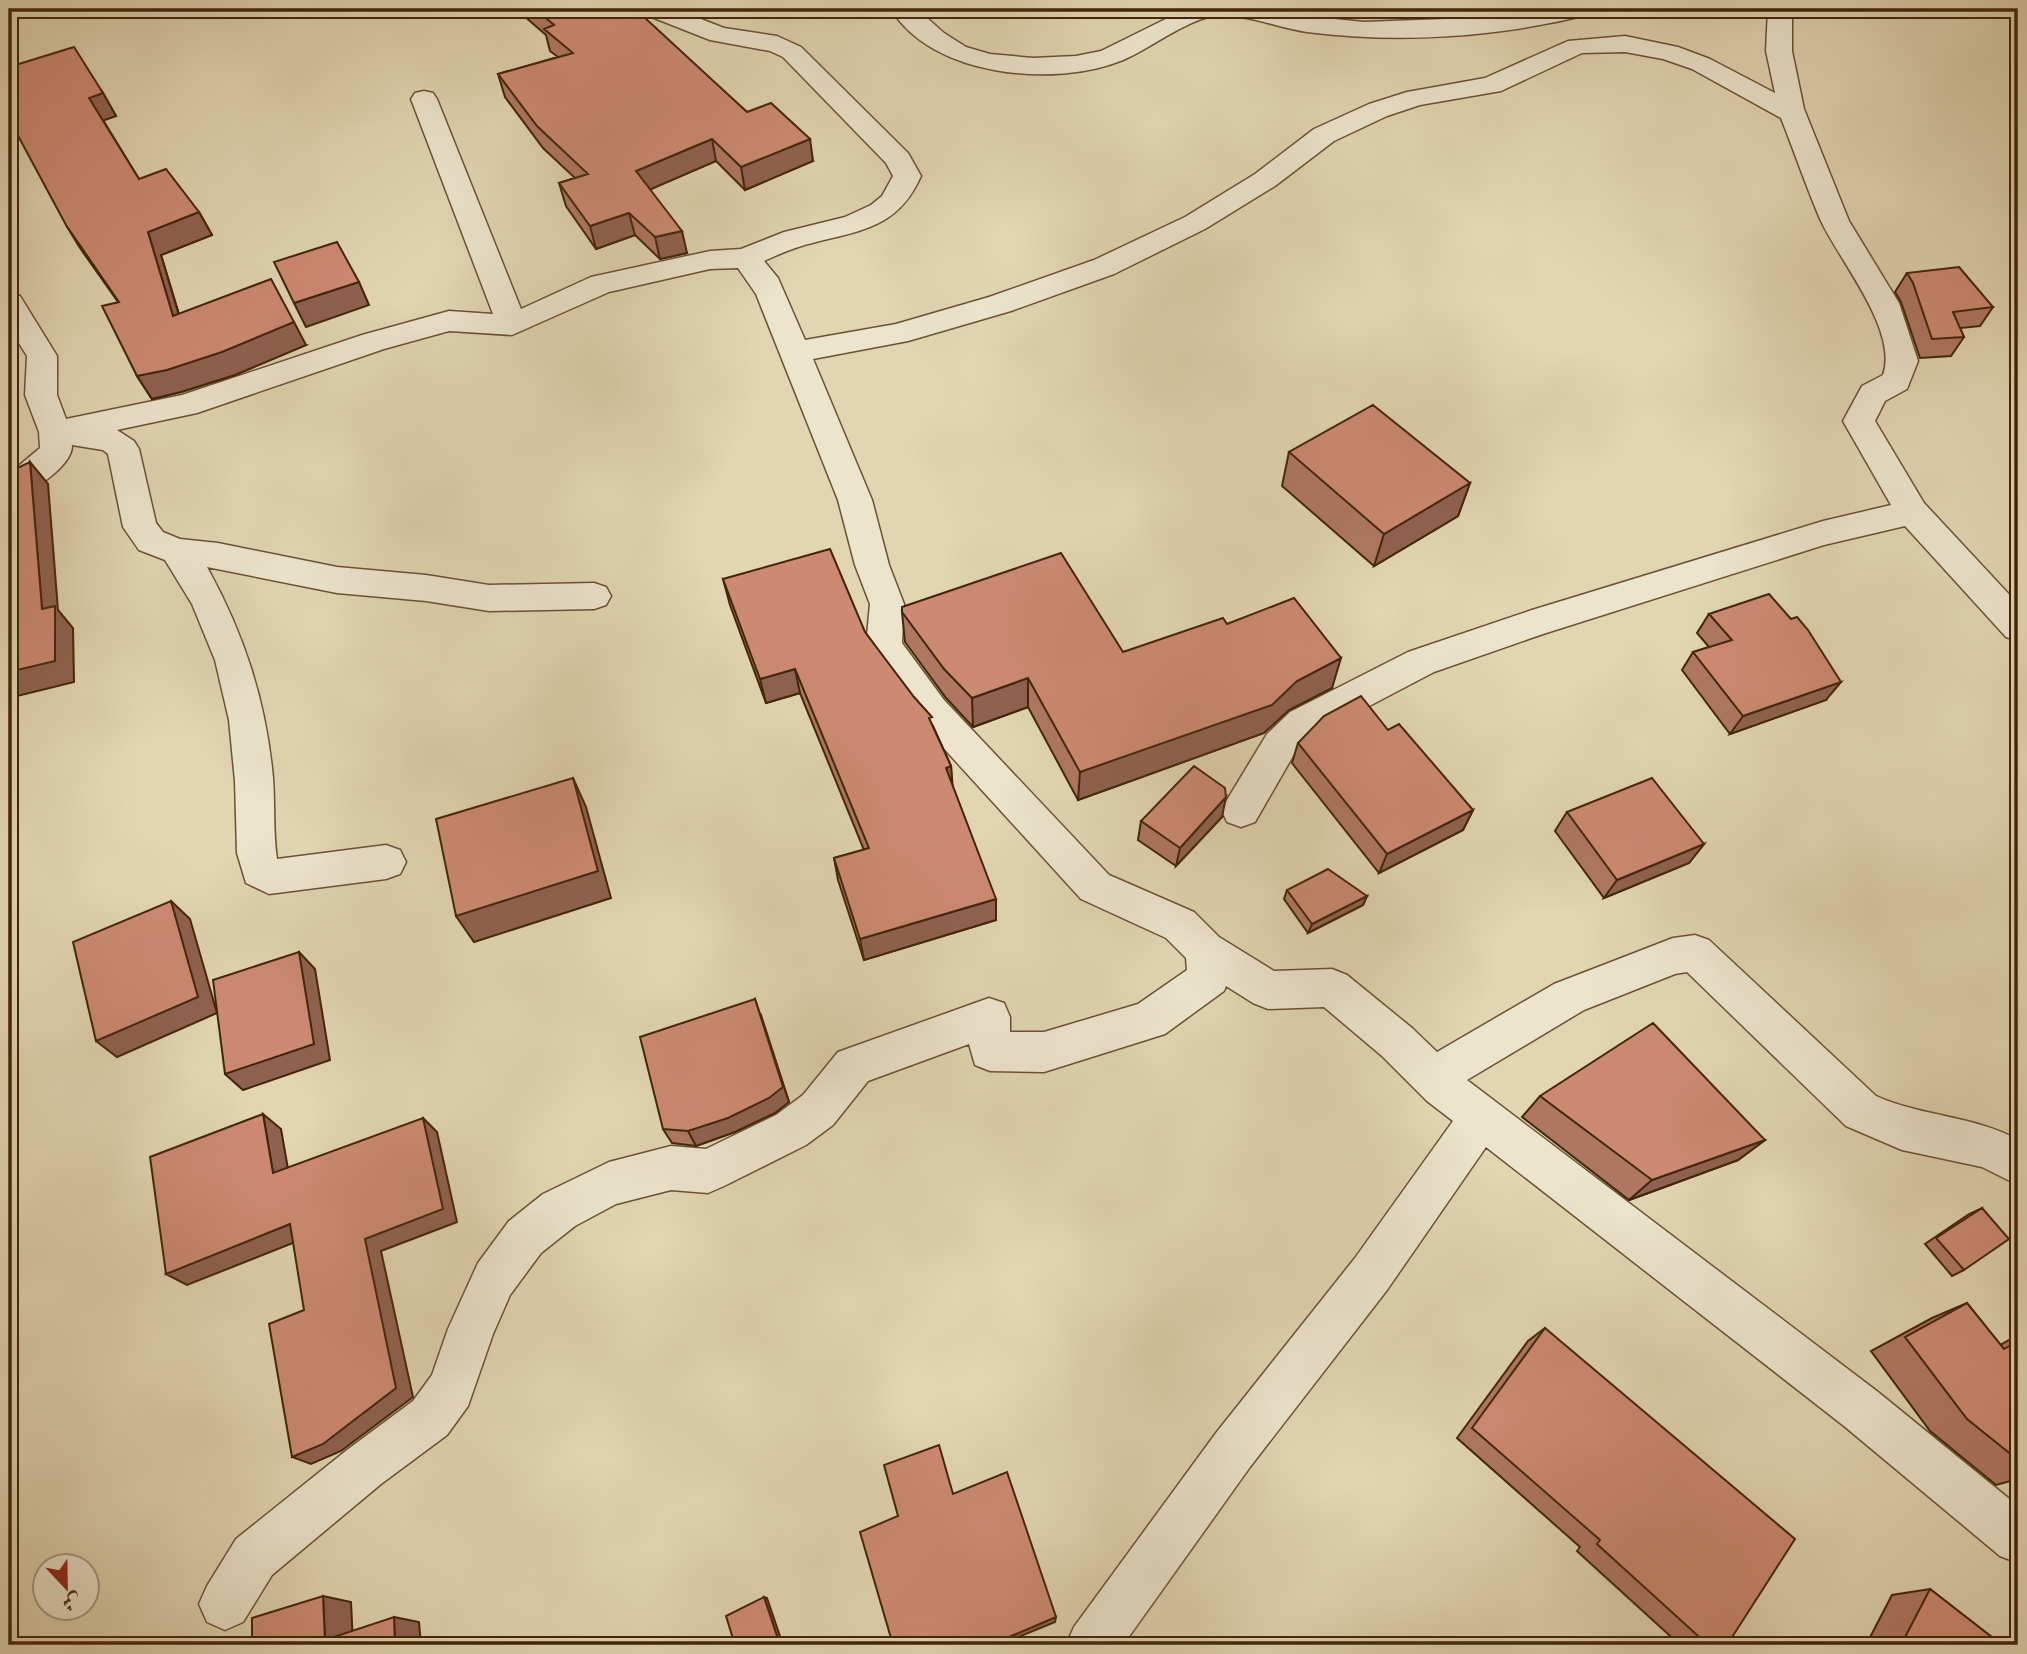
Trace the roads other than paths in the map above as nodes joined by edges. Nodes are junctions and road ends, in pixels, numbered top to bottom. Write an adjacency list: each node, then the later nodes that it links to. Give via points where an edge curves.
1 (653, 9): 9 (street, via 719,35 777,44 792,52 898,159 907,176 902,192 878,214)
2 (903, 9): 3 (street, via 958,53 1036,66 1074,65 1109,56 1192,13)
3 (1216, 9)
4 (1230, 9): 5 (street, via 1364,30 1500,25)
5 (1582, 9)
6 (1780, 9): 8 (street, via 1779,51)
7 (424, 99): 11 (street)
8 (1792, 113): 12 (street, via 1669,52 1625,44 1577,46 1492,85 1416,98 1366,115 1324,135 1265,180 1195,223 1104,267 897,334); 15 (street, via 1835,221 1884,303 1896,335 1903,360 1896,382 1873,394 1859,421)
9 (746, 258): 11 (street, via 710,260 600,284); 12 (street, via 763,278)
10 (9, 303): 13 (street, via 42,356 41,395)
11 (512, 325): 13 (street, via 449,321 186,405)
12 (797, 352): 21 (street, via 855,500 887,604 884,646 902,673 967,751 1095,887 1180,925)
13 (55, 432): 14 (street, via 55,452); 16 (street, via 96,436 123,449 140,527 151,541)
14 (9, 488)
15 (1912, 512): 18 (street); 19 (street, via 1823,533 1421,662 1303,723 1280,745)
16 (177, 551): 17 (street, via 337,580 489,598); 20 (street, via 210,601 243,692 253,753 258,867 263,875)
17 (594, 596)
18 (2018, 627)
19 (1241, 811)
20 (386, 862)
21 (1205, 950): 22 (street, via 1268,990 1332,988); 26 (street, via 1209,978 1150,1020 1044,1052 1017,1052 990,1051 989,1017 853,1066 818,1110 791,1130 708,1171 671,1168 609,1184 559,1210 525,1237 494,1279 451,1389 430,1418 254,1557)
22 (1442, 1087): 23 (street); 24 (street, via 1444,1071 1569,996 1673,956 1695,953 1861,1111 1902,1129 1990,1148)
23 (1481, 1118): 25 (street, via 1861,1409); 27 (street, via 1371,1274 1233,1450)
24 (2018, 1164)
25 (2018, 1538)
26 (225, 1604)
27 (1092, 1645)

